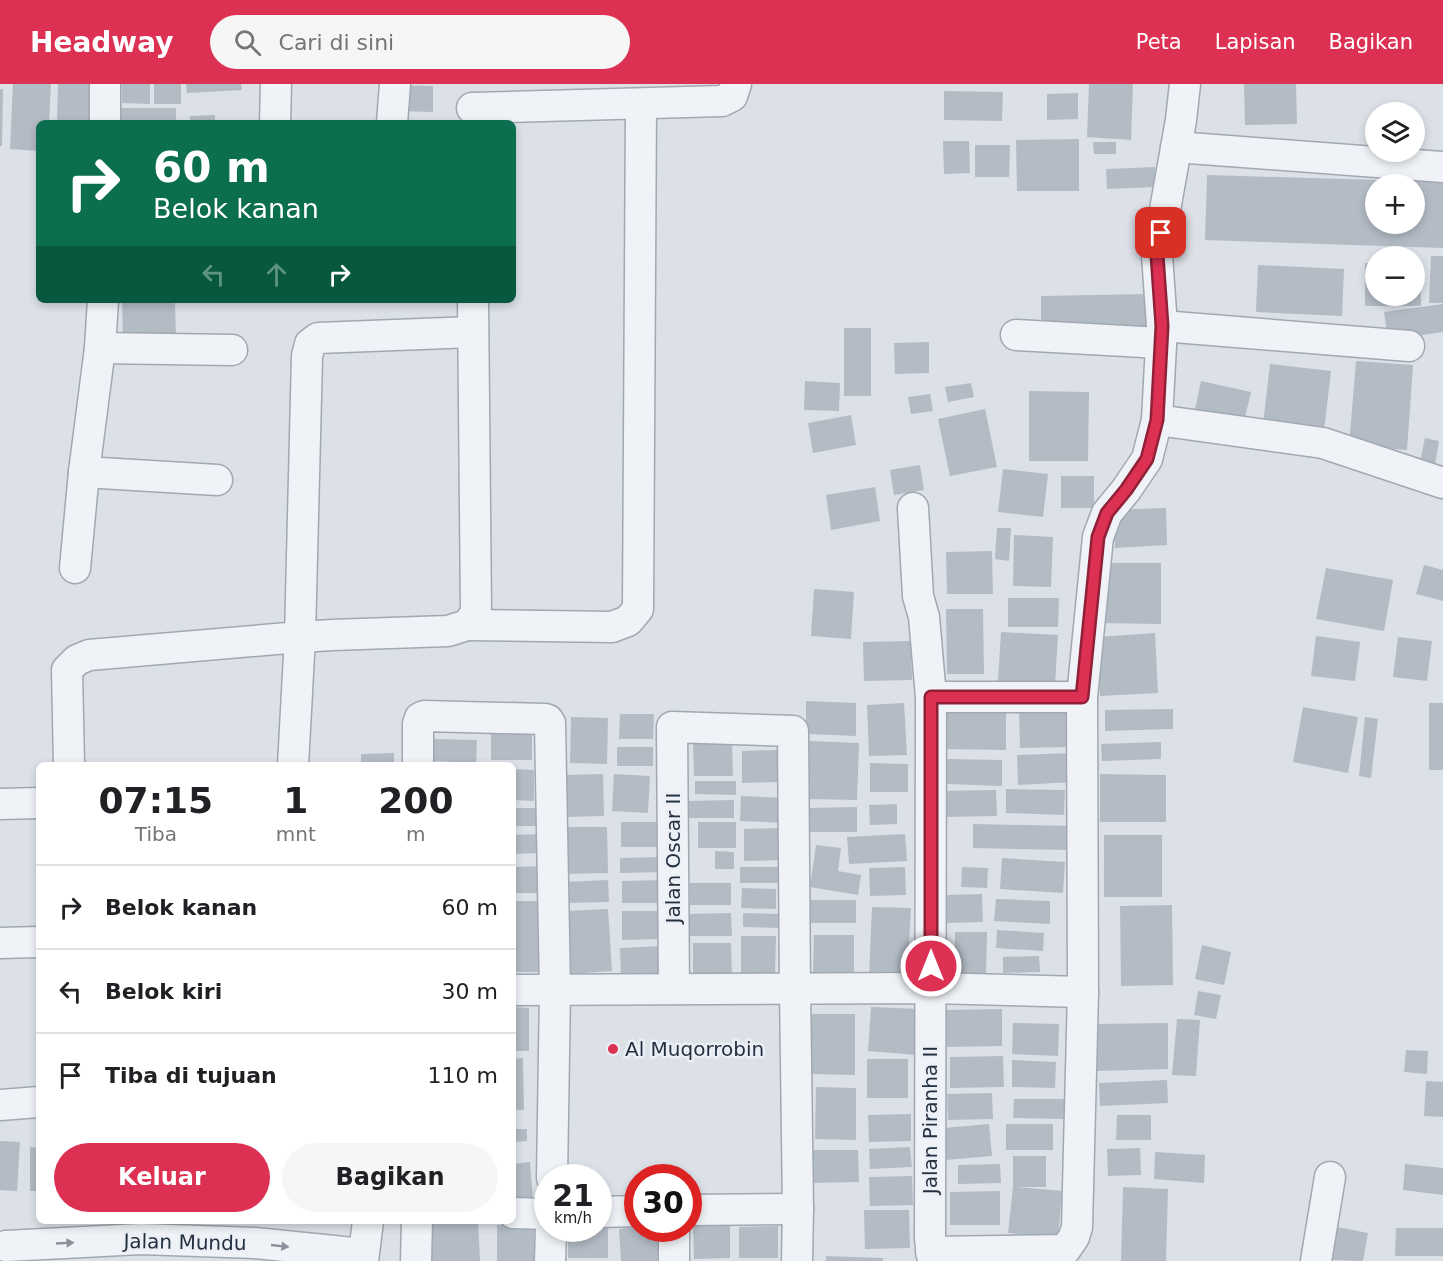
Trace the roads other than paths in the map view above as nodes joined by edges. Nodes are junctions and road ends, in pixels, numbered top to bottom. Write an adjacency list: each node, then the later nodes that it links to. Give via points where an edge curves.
1 (105, 84): 8 (street)
2 (276, 84): 9 (street)
3 (395, 84): 10 (street)
4 (736, 84): 6 (street, via 732,96 722,100)
5 (1185, 84): 11 (street)
6 (641, 104): 7 (street); 27 (street, via 638,609 628,621 612,627)
7 (472, 105)
8 (105, 120)
9 (275, 120)
10 (392, 120)
11 (1176, 147): 12 (street); 17 (street, via 1157,255)
12 (1443, 167)
13 (103, 303): 19 (street)
14 (473, 303): 15 (street)
15 (473, 332): 27 (street, via 476,613); 28 (street, via 318,338 310,344)
16 (1016, 335): 17 (street)
17 (1162, 335): 18 (street); 21 (street)
18 (1409, 346)
19 (100, 348): 20 (street); 22 (street)
20 (232, 350)
21 (1157, 420): 24 (street, via 1323,442); 30 (street, via 1147,459 1107,513 1098,537)
22 (84, 472): 23 (street); 26 (street)
23 (217, 480)
24 (1443, 483)
25 (913, 508): 29 (street, Jalan Piranha II, via 918,596 924,617)
26 (75, 568)
27 (467, 625): 28 (street, via 447,631)
28 (300, 637): 31 (street, via 88,655 77,660 67,670); 32 (street)
29 (931, 697): 30 (street); 38 (street, Jalan Piranha II)
30 (1082, 697): 43 (street)
31 (69, 762)
32 (293, 762)
33 (418, 762): 42 (street, via 418,724 424,716 545,719 550,723)
34 (36, 803): 35 (street)
35 (0, 804)
36 (36, 942): 37 (street)
37 (0, 943)
38 (931, 988): 40 (street); 43 (street); 59 (street, Jalan Piranha II)
39 (674, 989): 40 (street); 40 (street, Jalan Oscar II, via 672,728 793,731); 42 (street)
40 (795, 989): 48 (street)
41 (516, 990): 42 (street)
42 (555, 990): 46 (street)
43 (1083, 992): 57 (street, via 1077,1227)
44 (36, 1102): 45 (street)
45 (0, 1105)
46 (552, 1164)
47 (1330, 1177): 64 (street)
48 (798, 1209): 49 (street); 63 (street)
49 (702, 1210)
50 (516, 1213): 51 (street)
51 (534, 1214)
52 (368, 1224): 58 (street)
53 (417, 1224): 60 (street)
54 (551, 1242): 61 (street)
55 (674, 1242): 62 (street)
56 (11, 1251): 58 (street, Jalan Mundu, one-way to 58, via 141,1239 255,1243)
57 (1068, 1255): 59 (street)
58 (363, 1257)
59 (932, 1257)
60 (417, 1261)
61 (550, 1261)
62 (674, 1261)
63 (797, 1261)
64 (1316, 1261)

